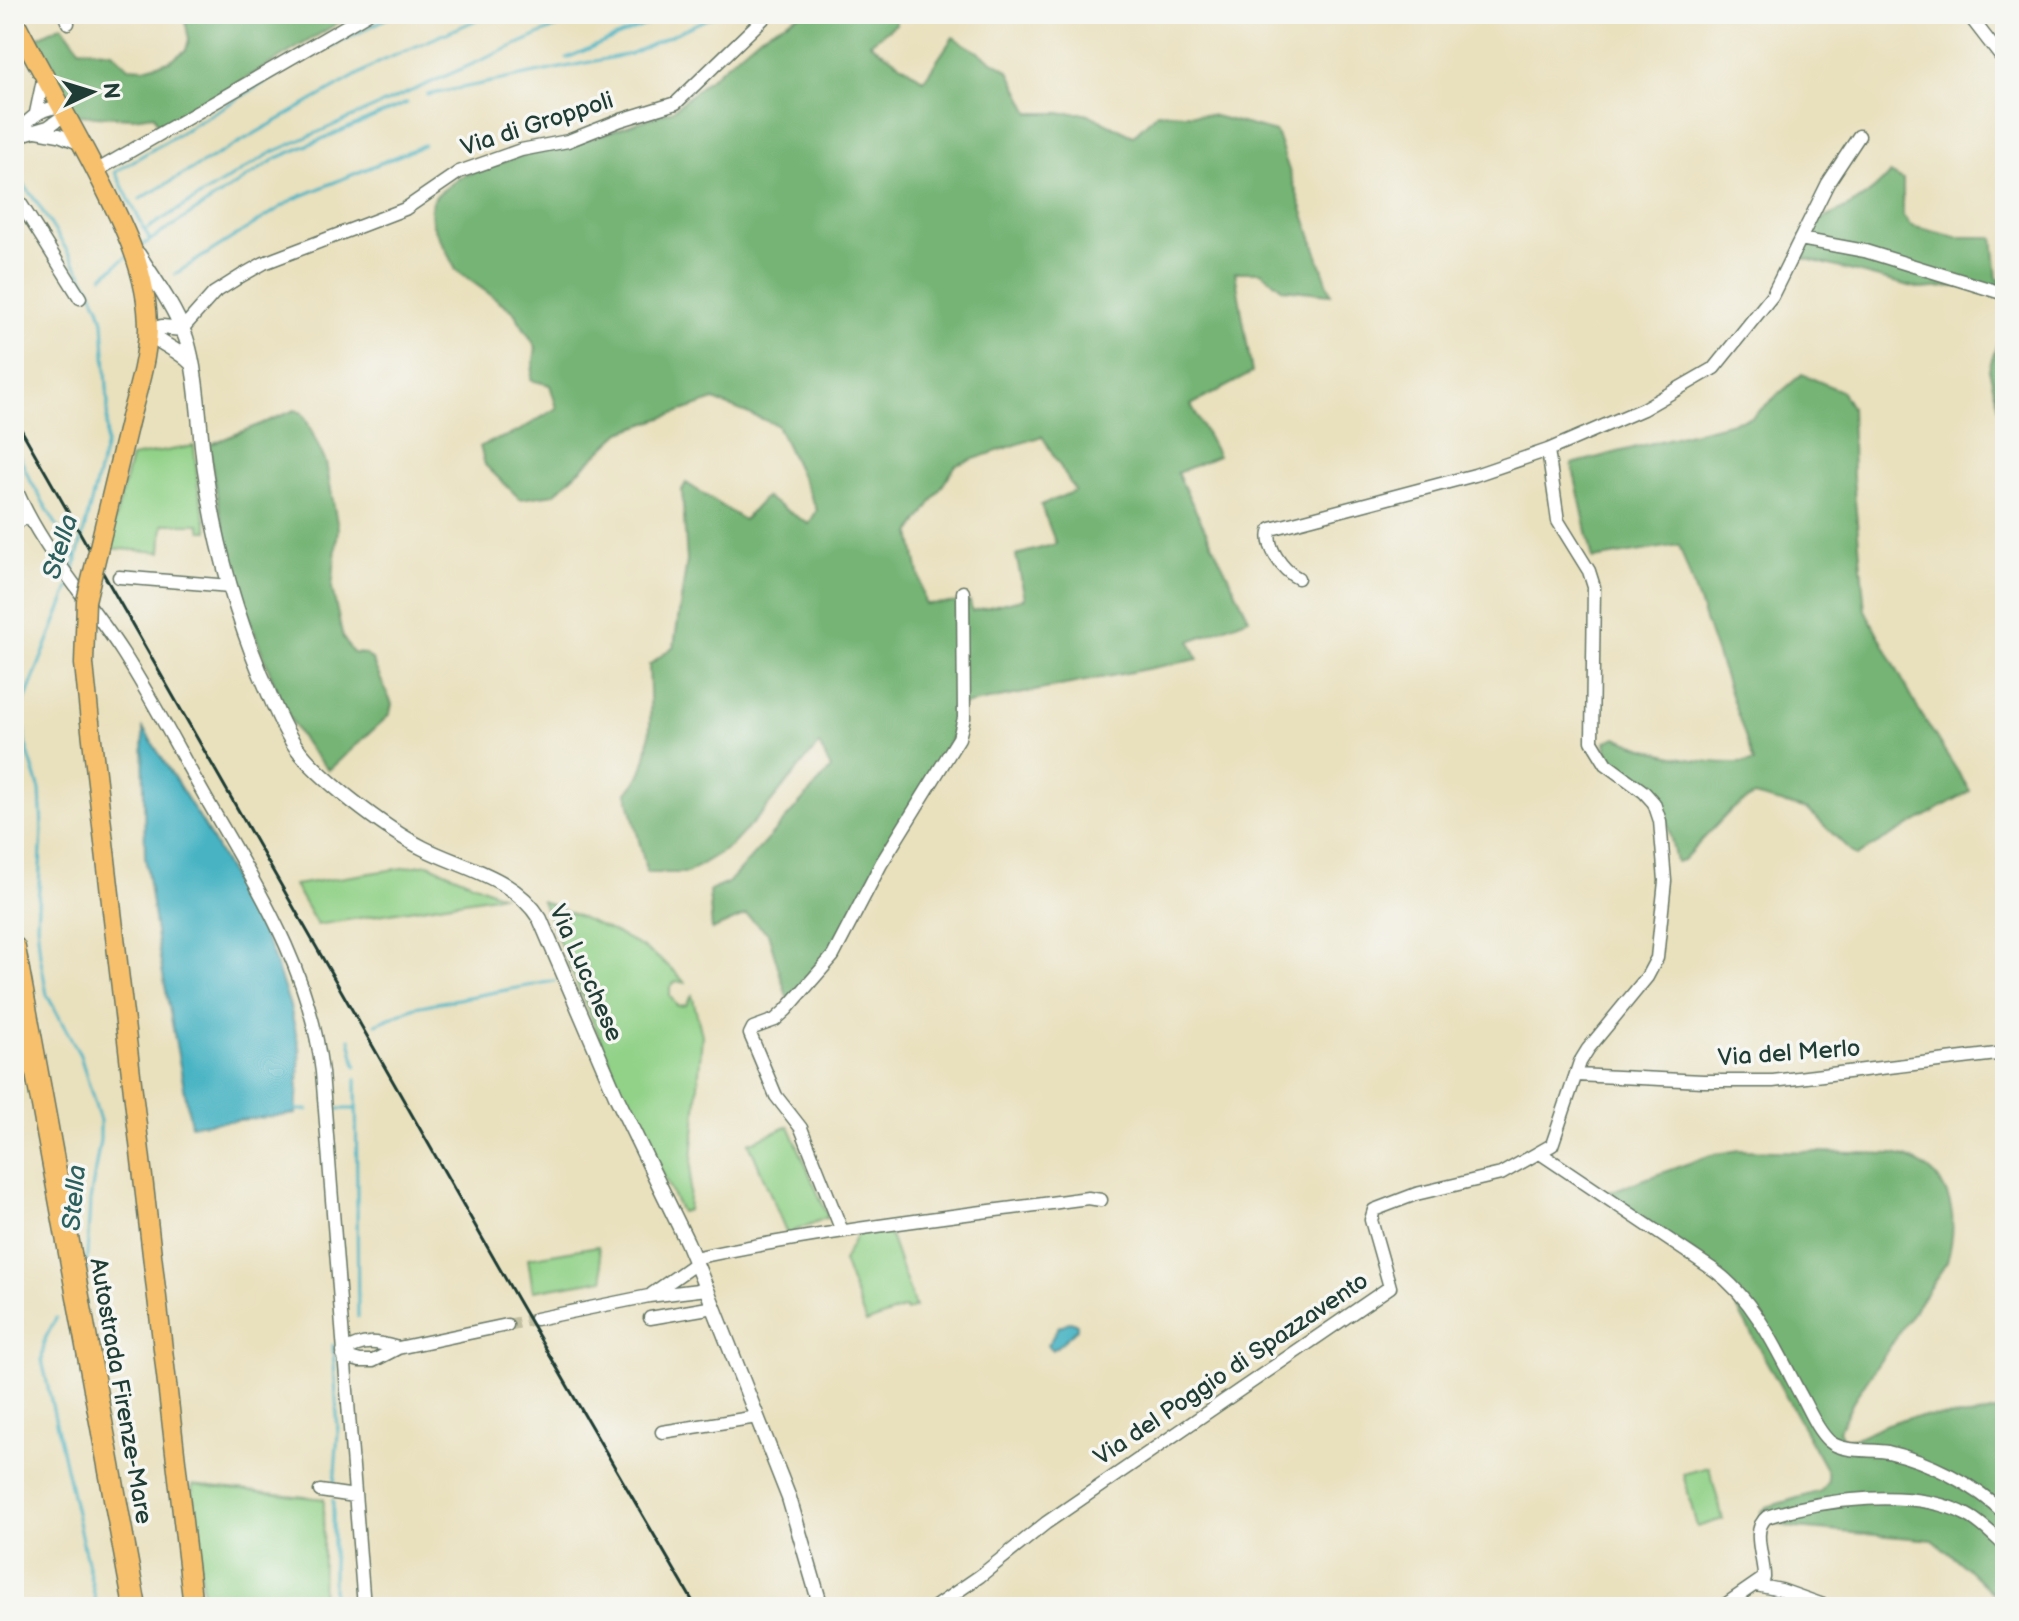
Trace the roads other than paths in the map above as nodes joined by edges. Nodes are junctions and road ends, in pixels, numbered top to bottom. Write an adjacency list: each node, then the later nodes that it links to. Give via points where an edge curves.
1 (367, 14): 13 (street)
2 (768, 14): 19 (street, Via di Groppoli, via 676,103 459,172 405,209 241,276 208,298)
3 (1968, 14): 5 (street)
4 (14, 19): 6 (main road)
5 (2005, 62)
6 (44, 75): 7 (main road); 8 (street)
7 (64, 110): 8 (street); 9 (street, via 52,125); 12 (main road)
8 (36, 113): 10 (street)
9 (34, 131): 10 (street); 12 (street)
10 (14, 135)
11 (1859, 136): 15 (street)
12 (82, 144): 13 (main road)
13 (96, 171): 16 (main road)
14 (14, 193): 18 (street)
15 (1800, 239): 17 (street, via 1865,251); 24 (street, via 1772,296 1714,368 1643,409)
16 (133, 247): 19 (street, Via Lucchese); 20 (main road)
17 (2005, 294)
18 (80, 298)
19 (182, 329): 20 (street); 21 (street); 22 (street, Via Lucchese)
20 (148, 331): 21 (street); 23 (main road)
21 (166, 346): 22 (street); 23 (street)
22 (191, 364): 30 (street, Via Lucchese, via 209,498)
23 (142, 374): 61 (main road, bridge, via 86,601 84,664)
24 (1548, 450): 29 (street, via 1475,475 1273,527 1268,534 1271,546); 35 (street, Via del Poggio di Spazzavento, via 1558,521 1594,587 1592,741 1606,764 1654,803 1665,868 1657,958 1588,1049)
25 (14, 484): 26 (street)
26 (29, 516): 27 (street); 45 (street, via 123,653 265,901 300,976 322,1072)
27 (14, 524)
28 (119, 577): 30 (street)
29 (1298, 578)
30 (230, 586): 39 (street, Via Lucchese, via 277,712 306,758 397,832 501,881 533,907)
31 (963, 592): 38 (street, via 964,718 959,738 881,864 833,956 786,1010 751,1031 776,1096 801,1128)
32 (14, 948): 60 (highway, Autostrada Firenze-Mare)
33 (14, 1023): 59 (highway, Autostrada Firenze-Mare)
34 (2005, 1053): 35 (street, Via del Merlo, via 1773,1081)
35 (1576, 1075): 36 (street, Via del Poggio di Spazzavento, via 1556,1139)
36 (1540, 1153): 56 (street, via 1731,1285 1767,1332 1829,1441 1896,1455 1963,1480); 64 (street, Via del Poggio di Spazzavento, via 1501,1174 1374,1210 1371,1220 1390,1287 1046,1523)
37 (1101, 1200): 38 (street)
38 (842, 1231): 39 (street)
39 (695, 1260): 40 (street, Via Lucchese); 41 (street)
40 (707, 1289): 41 (street); 42 (street, Via Lucchese)
41 (649, 1296): 44 (street)
42 (714, 1307): 43 (street); 52 (street, Via Lucchese)
43 (650, 1318)
44 (536, 1319)
45 (341, 1323): 47 (street); 49 (street)
46 (507, 1325): 48 (street)
47 (366, 1341): 48 (street); 49 (street)
48 (398, 1348): 50 (street)
49 (343, 1354): 50 (street); 51 (street)
50 (365, 1362): 51 (street)
51 (346, 1397): 55 (street)
52 (757, 1417): 53 (street); 63 (street, Via Lucchese, via 789,1498)
53 (662, 1432)
54 (320, 1491): 55 (street)
55 (355, 1496): 62 (street)
56 (2005, 1514)
57 (2005, 1546): 58 (street, via 1969,1516 1933,1502 1871,1499 1812,1504 1761,1522 1765,1574)
58 (1756, 1585): 65 (street); 66 (street)
59 (121, 1607)
60 (135, 1607)
61 (193, 1607)
62 (364, 1607)
63 (821, 1607)
64 (935, 1607)
65 (1722, 1607)
66 (1829, 1607)

